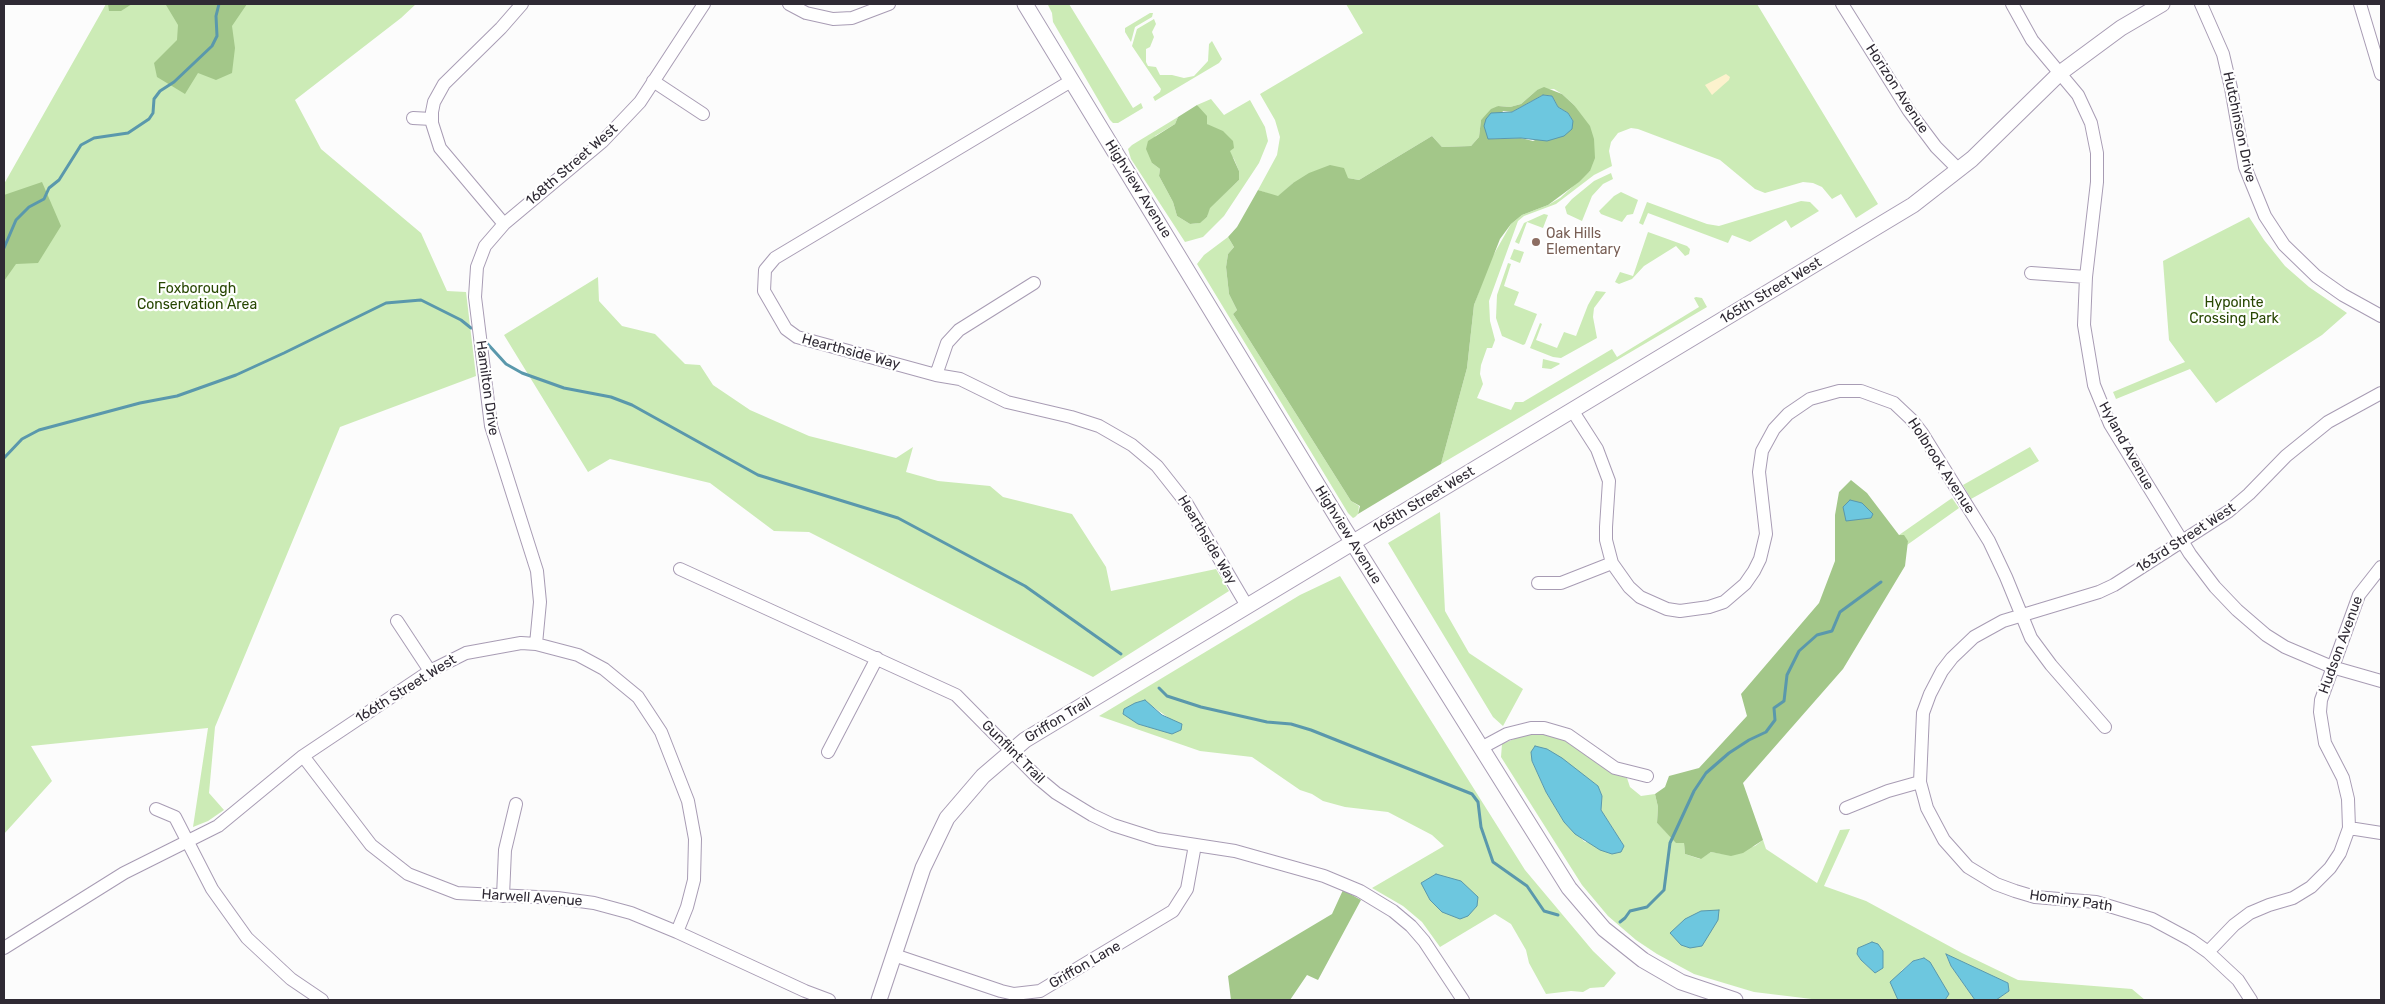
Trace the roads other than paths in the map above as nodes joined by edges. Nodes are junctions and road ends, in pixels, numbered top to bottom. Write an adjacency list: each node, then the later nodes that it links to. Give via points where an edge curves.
1 (522, 4): 17 (street, via 444,84 434,102)
2 (704, 4): 13 (street, 168th Street West)
3 (790, 4): 4 (street, via 806,13 834,19 852,18)
4 (889, 4)
5 (1024, 4): 14 (street, Highview Avenue)
6 (1842, 4): 18 (street, Horizon Avenue, via 1909,111 1936,147)
7 (2012, 4): 11 (street, Hyland Avenue, via 2032,40)
8 (2162, 4): 11 (street, 165th Street West, via 2091,48)
9 (2201, 4): 23 (street, Hutchinson Drive, via 2222,54 2245,167 2265,216 2284,245 2316,276)
10 (2360, 4): 12 (street)
11 (2060, 73): 18 (street, 165th Street West); 21 (street, Hyland Avenue, via 2083,104 2097,153 2097,182)
12 (2381, 74)
13 (653, 81): 15 (street); 19 (street, 168th Street West, via 640,102 602,142)
14 (1071, 81): 24 (street, Hearthside Way, via 774,258 767,266 763,275 764,291 791,334); 27 (street, Highview Avenue)
15 (703, 114)
16 (414, 118): 17 (street)
17 (432, 119): 19 (street, via 435,138 443,154)
18 (1959, 170): 26 (street, 165th Street West, via 1889,221)
19 (504, 224): 36 (street, Hamilton Drive, via 481,255 475,277 475,297 491,426 537,571 540,602)
20 (2032, 272): 21 (street)
21 (2086, 277): 28 (street, Hyland Avenue, via 2084,325 2094,385 2110,424)
22 (1034, 283): 24 (street, via 958,330 947,343)
23 (2381, 316)
24 (936, 375): 33 (street, Hearthside Way, via 960,379 1007,402 1081,419 1132,445 1157,466 1188,504)
25 (2381, 393): 28 (street, 163rd Street West, via 2317,430 2240,503)
26 (1572, 410): 27 (street, 165th Street West); 29 (street, Holbrook Avenue, via 1598,450 1609,481 1606,540)
27 (1353, 543): 33 (street, Griffon Trail); 42 (street, Highview Avenue)
28 (2183, 543): 34 (street, 163rd Street West, via 2099,592); 38 (street, Hyland Avenue, via 2215,587 2257,628 2285,647)
29 (1612, 563): 32 (street, via 1561,583); 34 (street, Holbrook Avenue, via 1628,587 1640,597 1667,609 1709,607 1735,594 1754,572 1764,544 1765,522 1758,472 1762,451 1774,429 1788,414 1810,399 1839,391 1861,391 1894,403 1922,433 1989,541)
30 (2381, 567): 38 (street, Hudson Avenue, via 2359,594)
31 (680, 569): 37 (street, Gunflint Trail)
32 (1538, 583)
33 (1247, 606): 43 (street, Griffon Trail)
34 (2020, 615): 41 (street, Holbrook Avenue, via 2039,650); 47 (street, Hominy Path, via 1974,637 1952,658 1936,681 1923,713)
35 (397, 621): 39 (street)
36 (536, 644): 39 (street, 166th Street West, via 480,649); 56 (street, 166th Street West, via 578,655 604,669 638,697 661,732 688,801 696,838 694,880)
37 (877, 658): 43 (street, Gunflint Trail, via 956,695); 44 (street)
38 (2332, 666): 40 (street, Hyland Avenue); 51 (street, Hudson Avenue, via 2323,691 2321,718 2325,743 2346,789)
39 (430, 671): 45 (street, 166th Street West)
40 (2381, 681)
41 (2106, 726)
42 (1481, 748): 46 (street, via 1507,734 1544,728 1568,735 1615,768); 60 (street, Highview Avenue, via 1569,888 1591,915 1615,939 1649,964)
43 (1010, 751): 54 (street, Gunflint Trail, via 1056,793 1092,815 1135,832); 59 (street, Griffon Trail, via 983,776 947,818 923,868)
44 (828, 752)
45 (303, 756): 53 (street, 166th Street West, via 233,816); 55 (street, Harwell Avenue, via 379,854 408,874 457,893)
46 (1647, 776)
47 (1920, 782): 49 (street); 58 (street, Hominy Path, via 1937,830 1951,850 1978,874 2028,895 2096,902 2135,913 2172,929)
48 (516, 804): 55 (street, via 505,850)
49 (1846, 808)
50 (156, 809): 53 (street, via 175,817)
51 (2349, 828): 52 (street); 58 (street, Hudson Avenue, via 2336,861 2317,882 2294,898 2250,913)
52 (2381, 833)
53 (188, 842): 57 (street, 166th Street West, via 124,873); 61 (street, via 212,889 247,938 291,979)
54 (1195, 845): 59 (street, Griffon Lane, via 1187,889 1173,911 1040,991 1014,994 1001,991); 64 (street, Gunflint Trail, via 1235,851 1324,876 1363,893 1411,926)
55 (503, 896): 56 (street, Harwell Avenue, via 594,903)
56 (677, 932): 62 (street, Harwell Avenue)
57 (4, 948)
58 (2208, 952): 66 (street, Hominy Path, via 2238,980)
59 (894, 955): 63 (street, Griffon Trail)
60 (1719, 998): 65 (street, Highview Avenue)
61 (322, 1000)
62 (829, 1000)
63 (879, 1000)
64 (1463, 1000)
65 (1735, 1000)
66 (2251, 1000)

